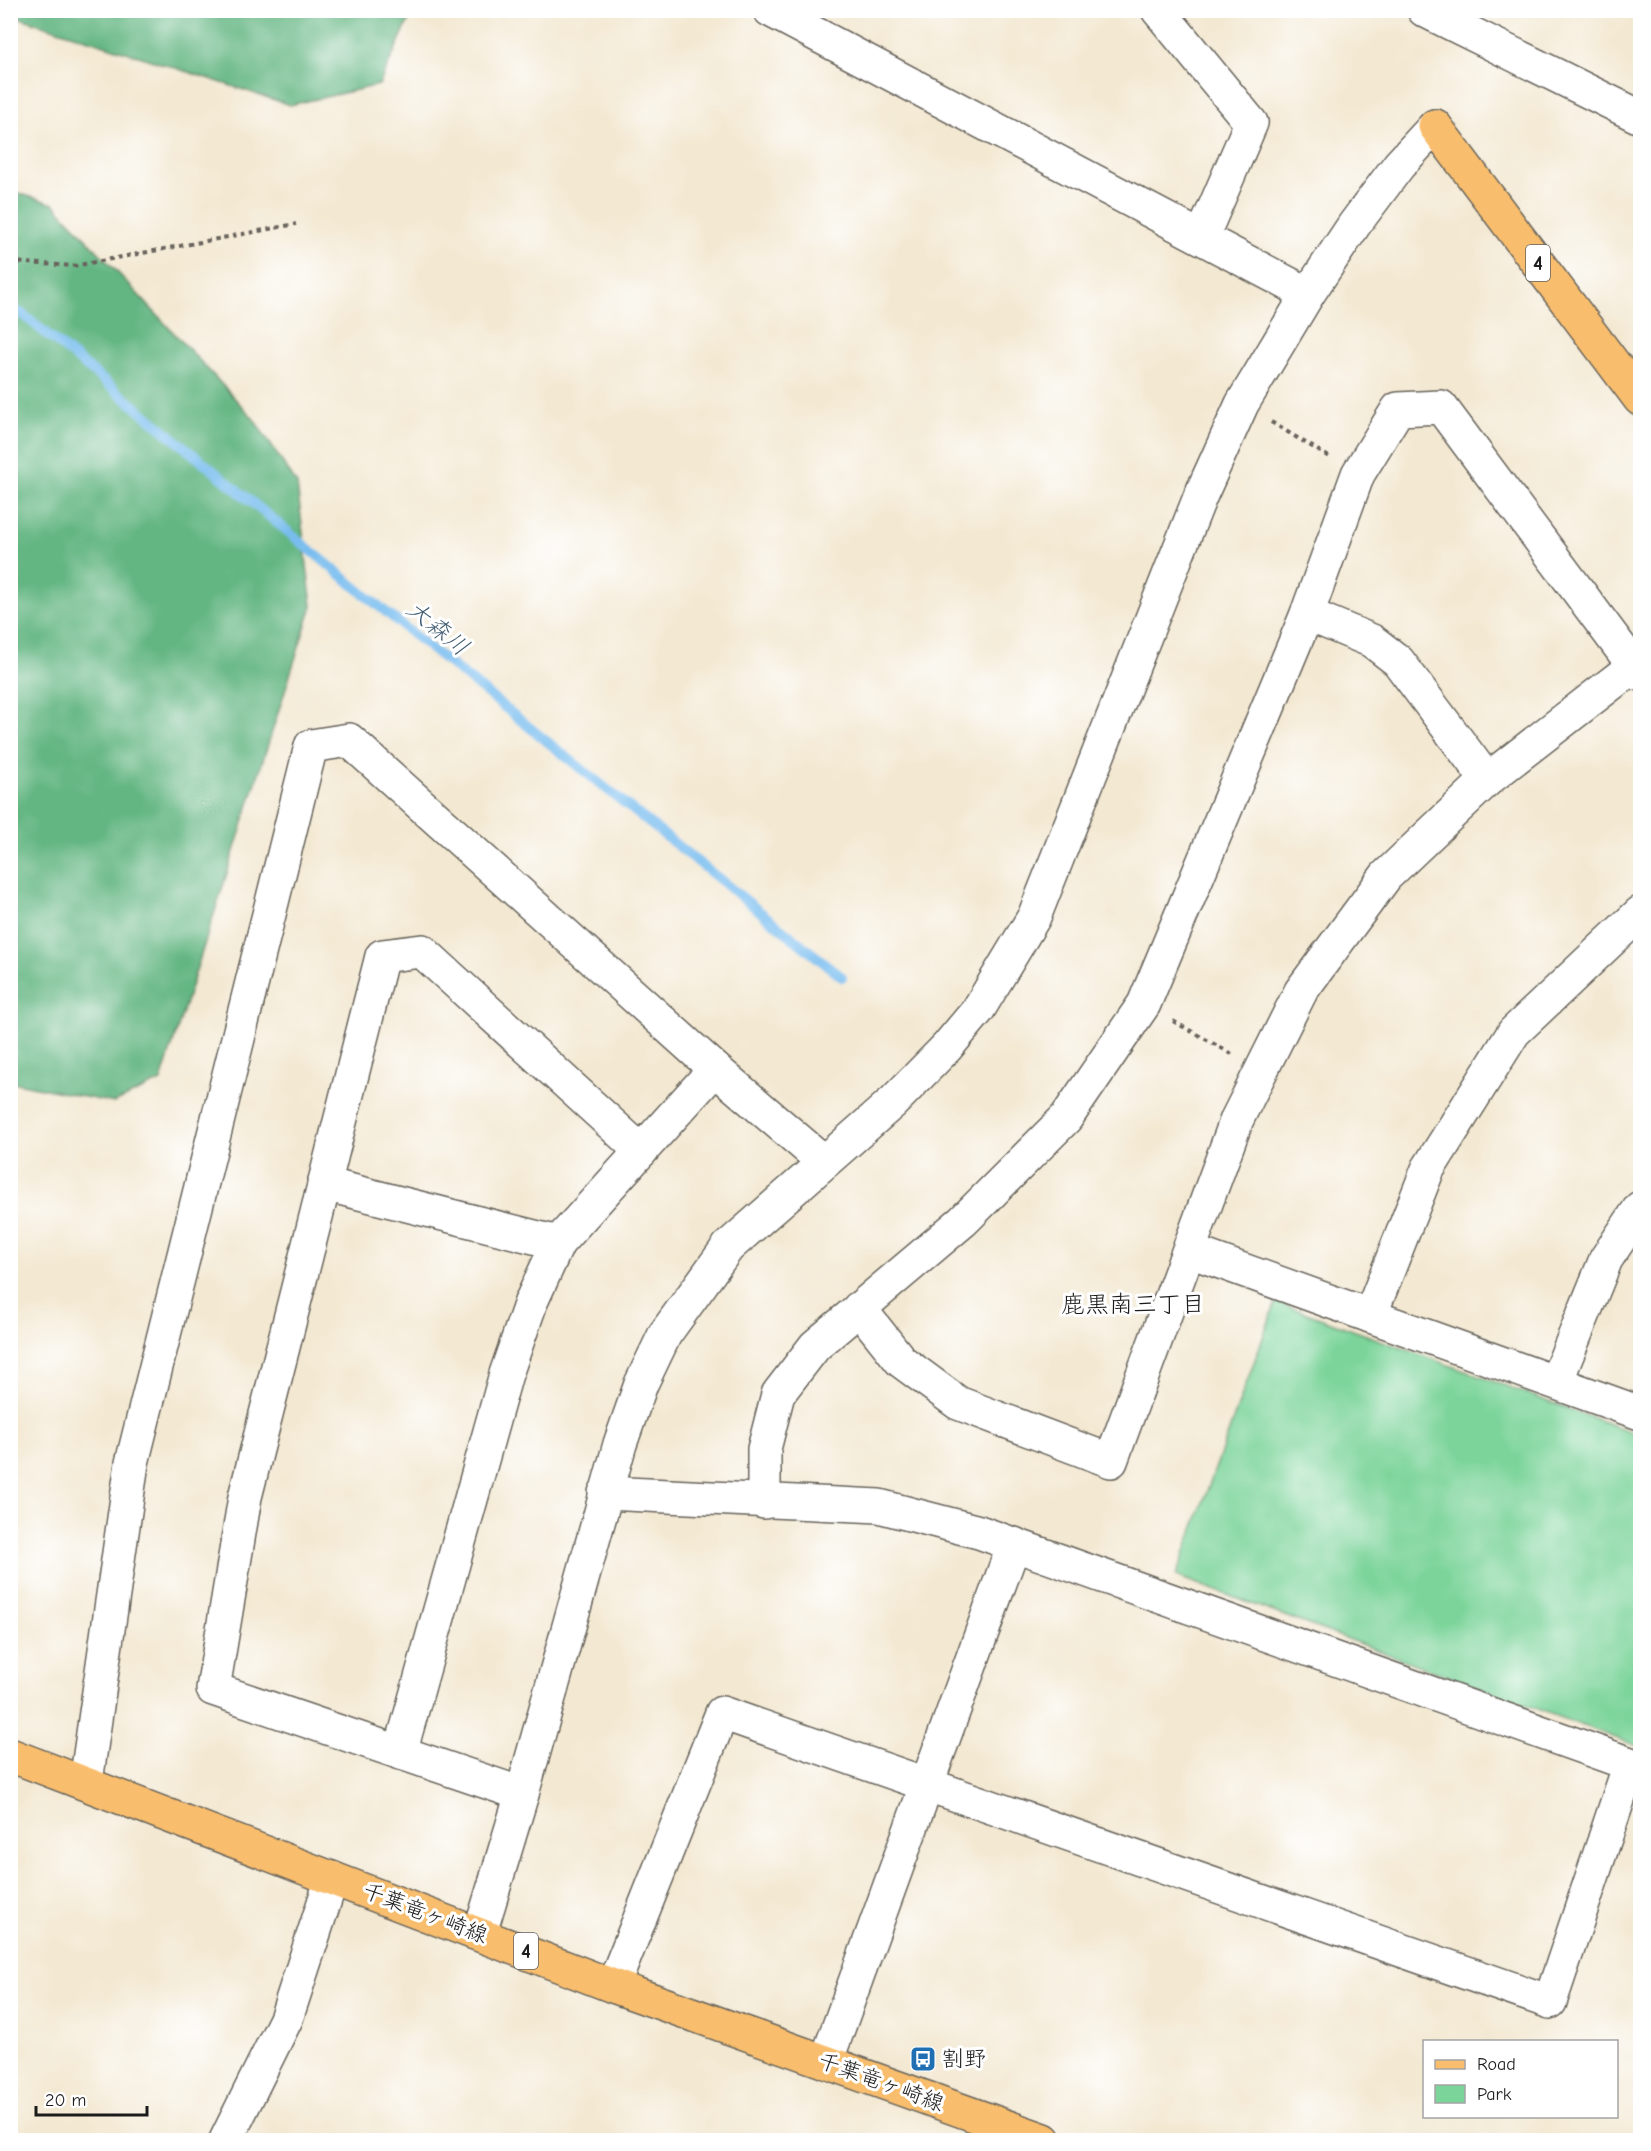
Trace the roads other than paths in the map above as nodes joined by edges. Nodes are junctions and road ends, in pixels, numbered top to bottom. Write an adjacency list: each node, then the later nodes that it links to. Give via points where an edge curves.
1 (770, 10): 6 (street)
2 (1158, 10): 6 (street, via 1251,123)
3 (1424, 10): 4 (street)
4 (1641, 117)
5 (1435, 126): 7 (street, via 1399,165); 8 (main road, 4)
6 (1202, 237): 7 (street)
7 (1308, 294): 15 (street, via 1242,404 1200,497 1034,917 978,1010 947,1047 893,1102)
8 (1641, 399)
9 (1308, 614): 10 (street, via 1358,474 1398,409 1441,407); 11 (street, via 1372,641 1398,661); 20 (street, via 1144,1004 1066,1118 963,1221)
10 (1637, 670): 11 (street)
11 (1487, 780): 19 (street, via 1386,876 1301,991 1237,1119)
12 (1641, 913): 21 (street, via 1514,1032 1428,1169)
13 (715, 1070): 14 (street); 15 (street); 29 (street, via 349,740 311,746 132,1463)
14 (641, 1151): 16 (street, via 422,951 382,956); 18 (street)
15 (824, 1162): 24 (street, via 728,1247 665,1334 641,1384)
16 (324, 1184): 18 (street); 27 (street, via 245,1497 213,1689)
17 (1641, 1208): 22 (street, via 1606,1259)
18 (558, 1243): 27 (street, via 531,1302 506,1374)
19 (1190, 1251): 20 (street, via 1111,1461 958,1402 901,1361); 21 (street)
20 (859, 1308): 25 (street, via 815,1346 778,1394 764,1449)
21 (1370, 1316): 22 (street)
22 (1556, 1382): 23 (street)
23 (1641, 1413)
24 (605, 1493): 25 (street); 31 (street)
25 (764, 1502): 26 (street, via 879,1506)
26 (1014, 1544): 30 (street); 30 (street, via 1630,1764 1550,2002)
27 (400, 1753): 31 (street)
28 (10, 1755): 29 (main road, 千葉竜ヶ崎線 / 4)
29 (86, 1782): 32 (main road, 千葉竜ヶ崎線 / 4)
30 (926, 1784): 34 (street, via 722,1713); 35 (street)
31 (522, 1794): 33 (street)
32 (332, 1878): 33 (main road, 千葉竜ヶ崎線 / 4); 36 (street, via 286,2019)
33 (480, 1934): 34 (main road, 千葉竜ヶ崎線 / 4)
34 (613, 1986): 35 (main road, 千葉竜ヶ崎線 / 4)
35 (826, 2062): 37 (main road, 千葉竜ヶ崎線 / 4)
36 (226, 2140)
37 (1044, 2140)

